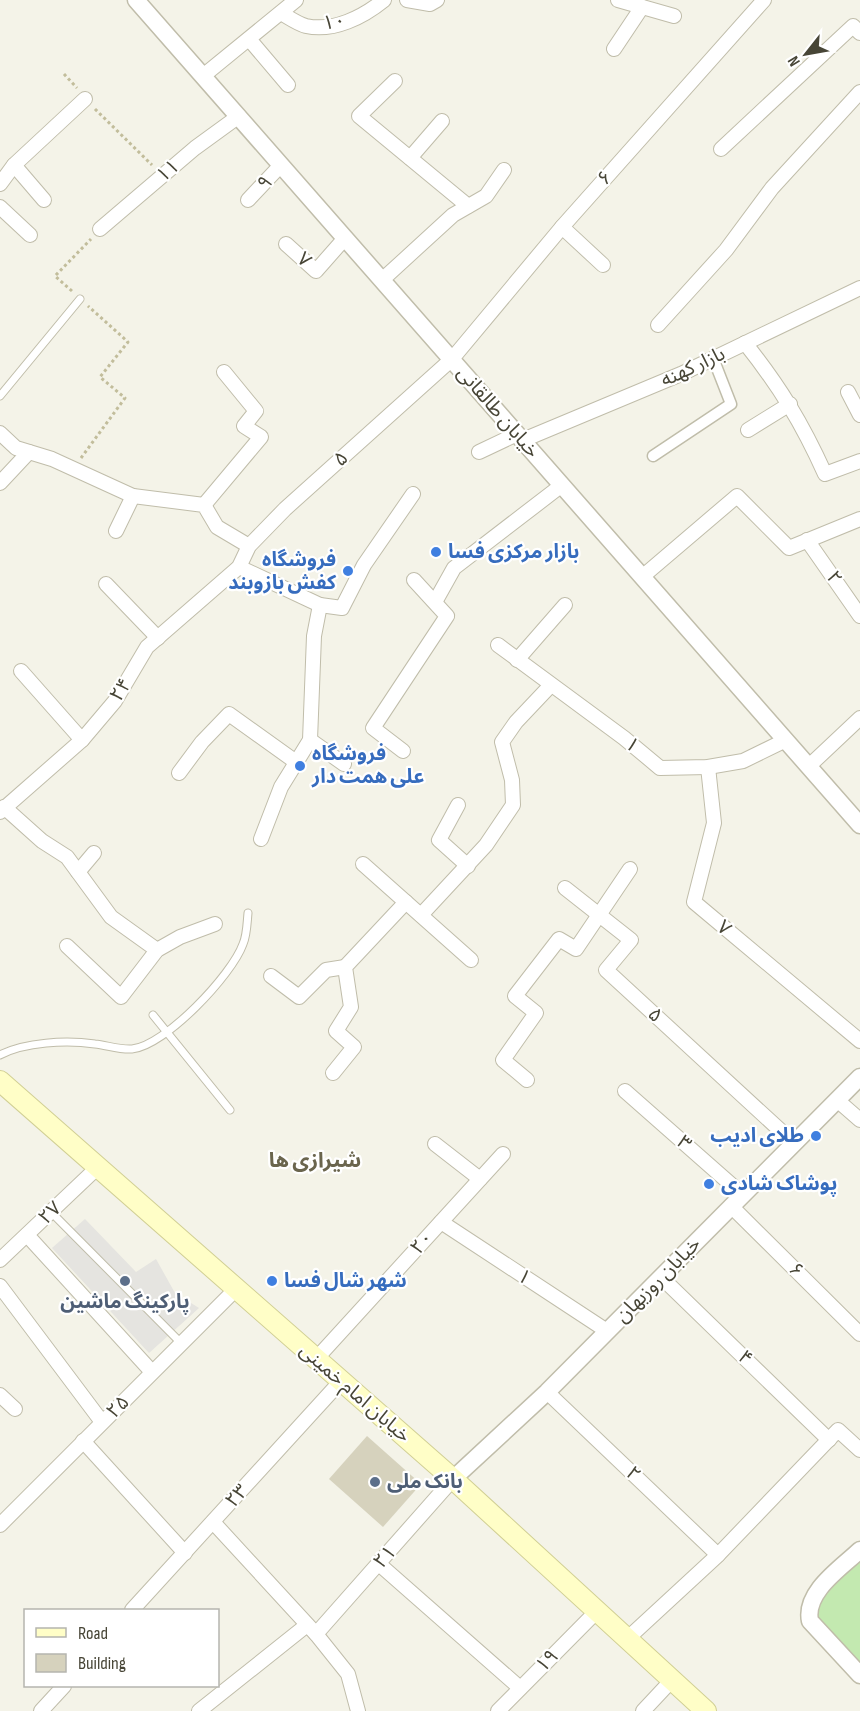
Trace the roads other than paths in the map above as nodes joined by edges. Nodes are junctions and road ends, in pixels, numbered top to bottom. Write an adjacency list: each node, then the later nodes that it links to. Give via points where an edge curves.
1 (136, 0): 14 (street, خیابان طالقانی)
2 (296, 0): 9 (street, ۱۰)
3 (384, 0): 9 (street, ۱۰, via 363,17 337,25 306,26)
4 (407, 0): 5 (street, via 430,4)
5 (437, 0)
6 (618, 0): 8 (street)
7 (764, 0): 31 (street, ۶)
8 (642, 7): 10 (street); 13 (street)
9 (281, 13): 12 (street, ۱۰)
10 (674, 16)
11 (860, 33): 21 (street, via 853,26)
12 (249, 39): 14 (street, ۱۰); 16 (street)
13 (614, 49)
14 (203, 76): 19 (street, خیابان طالقانی)
15 (395, 81): 22 (street, via 359,116)
16 (288, 85)
17 (860, 92): 40 (street, via 772,188 726,250)
18 (86, 99): 23 (street)
19 (238, 116): 24 (street, خیابان طالقانی); 32 (street, ۱۱)
20 (442, 121): 22 (street)
21 (722, 150)
22 (410, 158): 29 (street)
23 (14, 165): 26 (street); 27 (street)
24 (281, 165): 28 (street, ۹); 34 (street, خیابان طالقانی)
25 (504, 170): 29 (street, via 486,196)
26 (0, 184)
27 (44, 200)
28 (248, 200)
29 (468, 206): 37 (street)
30 (0, 207): 33 (street)
31 (562, 227): 36 (street); 43 (street, ۶)
32 (100, 229)
33 (30, 235)
34 (345, 238): 35 (street, ۷, via 316,271); 37 (street, خیابان طالقانی)
35 (286, 244)
36 (603, 265)
37 (382, 280): 43 (street, خیابان طالقانی)
38 (860, 288): 41 (street, بازار کهنه)
39 (81, 299): 46 (lane)
40 (658, 325)
41 (745, 343): 42 (street, بازار کهنه); 47 (street)
42 (713, 358): 51 (street, بازار کهنه); 54 (street, via 731,404)
43 (452, 359): 51 (street, خیابان طالقانی); 64 (street, ۵, via 285,508)
44 (224, 372): 60 (street, via 256,411 244,426 261,437)
45 (848, 392): 48 (street)
46 (0, 396)
47 (790, 404): 49 (street); 55 (street, via 825,474)
48 (859, 410)
49 (748, 430)
50 (0, 433): 52 (street, via 16,448)
51 (520, 437): 53 (street, بازار کهنه); 57 (street, خیابان طالقانی)
52 (28, 452): 56 (street); 59 (street)
53 (479, 452)
54 (653, 456)
55 (860, 461)
56 (0, 483)
57 (562, 485): 66 (street, خیابان طالقانی); 69 (street, via 454,568)
58 (412, 494): 70 (street, via 364,565 342,608)
59 (133, 496): 60 (street); 62 (street)
60 (204, 505): 64 (street, via 217,527)
61 (860, 519): 63 (street)
62 (116, 531)
63 (807, 540): 66 (street, via 789,548 736,496); 72 (street, ۲)
64 (249, 546): 65 (street, ۵)
65 (239, 567): 70 (street); 73 (street, ۲۴)
66 (642, 577): 81 (street, خیابان طالقانی)
67 (414, 580): 69 (street)
68 (106, 584): 73 (street)
69 (435, 602): 82 (street, via 447,616 373,728)
70 (320, 605): 80 (street, via 314,636)
71 (565, 605): 75 (street)
72 (860, 616)
73 (158, 638): 79 (street, ۲۴, via 147,647 115,701)
74 (498, 645): 75 (street, ۱)
75 (517, 660): 77 (street, ۱)
76 (21, 671): 79 (street)
77 (551, 685): 86 (street, ۱, via 660,768); 94 (street, via 502,742 512,780 513,806)
78 (860, 718): 85 (street)
79 (82, 740): 89 (street, ۲۴)
80 (309, 740): 83 (street); 84 (street)
81 (786, 740): 85 (street, خیابان طالقانی); 86 (street, ۱, via 743,761)
82 (403, 751)
83 (296, 762): 87 (street, via 230,714); 91 (street, via 281,787)
84 (344, 764)
85 (809, 766): 90 (street, خیابان طالقانی)
86 (708, 767): 110 (street, ۷, via 714,823 694,902)
87 (179, 773)
88 (458, 806): 94 (street, via 438,840)
89 (2, 810): 96 (street, via 67,857)
90 (860, 825)
91 (261, 839)
92 (94, 853): 96 (street)
93 (363, 864): 98 (street)
94 (468, 866): 100 (street)
95 (630, 869): 101 (street)
96 (78, 872): 104 (street, via 111,917)
97 (565, 888): 101 (street, ۵)
98 (406, 902): 100 (street); 106 (street)
99 (248, 912): 109 (lane, via 244,944 228,972)
100 (421, 915): 105 (street)
101 (600, 915): 114 (street, via 576,949 560,939 515,996 536,1013 503,1060); 120 (street, ۵, via 631,940 606,970)
102 (215, 924): 104 (street)
103 (67, 946): 104 (street, via 121,997)
104 (157, 950)
105 (471, 960)
106 (345, 967): 107 (street, via 326,970 299,997); 112 (street, via 351,1007 336,1031 354,1047)
107 (270, 976)
108 (153, 1015): 109 (lane)
109 (166, 1032): 111 (lane, via 132,1050 92,1043 50,1044 15,1048); 118 (lane)
110 (860, 1041)
111 (0, 1055)
112 (333, 1073)
113 (860, 1077): 117 (street, خیابان روزبهان)
114 (527, 1080)
115 (0, 1081): 123 (main road, خیابان امام خمینی)
116 (625, 1091): 125 (street, ۳)
117 (837, 1100): 119 (street); 120 (street, خیابان روزبهان)
118 (230, 1110)
119 (860, 1120)
120 (794, 1143): 125 (street, خیابان روزبهان)
121 (435, 1144): 124 (street)
122 (503, 1154): 124 (street, ۲۰)
123 (98, 1167): 126 (street, ۲۷); 132 (main road, خیابان امام خمینی)
124 (480, 1179): 127 (street, ۲۰)
125 (737, 1201): 130 (street, خیابان روزبهان); 134 (street, ۶)
126 (51, 1212): 128 (street, ۲۷); 135 (lane)
127 (441, 1222): 133 (street, ۱); 136 (street, ۲۰)
128 (27, 1235): 129 (street, ۲۷); 137 (street)
129 (1, 1258)
130 (662, 1277): 133 (street, خیابان روزبهان); 143 (street, ۴)
131 (0, 1286): 142 (street)
132 (236, 1288): 135 (street, ۲۵); 136 (main road, خیابان امام خمینی)
133 (607, 1331): 139 (street, خیابان روزبهان)
134 (860, 1334)
135 (181, 1343): 137 (street, ۲۵)
136 (316, 1359): 138 (main road, خیابان امام خمینی)
137 (152, 1372): 142 (street, ۲۵)
138 (341, 1381): 146 (main road, خیابان امام خمینی); 147 (street, ۲۳)
139 (547, 1392): 146 (street, خیابان روزبهان); 151 (street, ۲)
140 (0, 1395): 141 (street)
141 (15, 1409)
142 (102, 1422): 144 (street, ۲۵)
143 (830, 1440): 145 (street, via 838,1431); 151 (street)
144 (83, 1441): 148 (street, ۲۵); 150 (street)
145 (860, 1450)
146 (453, 1479): 152 (street, ۲۱); 154 (main road, خیابان امام خمینی)
147 (213, 1522): 150 (street, ۲۳); 155 (street)
148 (0, 1525)
149 (860, 1550): 157 (street, via 813,1596 808,1613 810,1621)
150 (185, 1553): 153 (street, ۲۳)
151 (718, 1556): 156 (street)
152 (379, 1563): 155 (street, ۲۱); 160 (street)
153 (134, 1609)
154 (597, 1611): 156 (main road, خیابان امام خمینی); 160 (street, ۱۹)
155 (312, 1630): 162 (street, ۲۱); 163 (street, via 348,1674)
156 (627, 1639): 158 (main road, خیابان امام خمینی)
157 (860, 1675)
158 (672, 1680): 165 (street); 166 (main road, خیابان امام خمینی)
159 (63, 1687): 161 (street)
160 (520, 1688): 164 (street, ۱۹)
161 (43, 1710)
162 (199, 1711)
163 (358, 1711)
164 (498, 1711)
165 (643, 1711)
166 (706, 1711)

